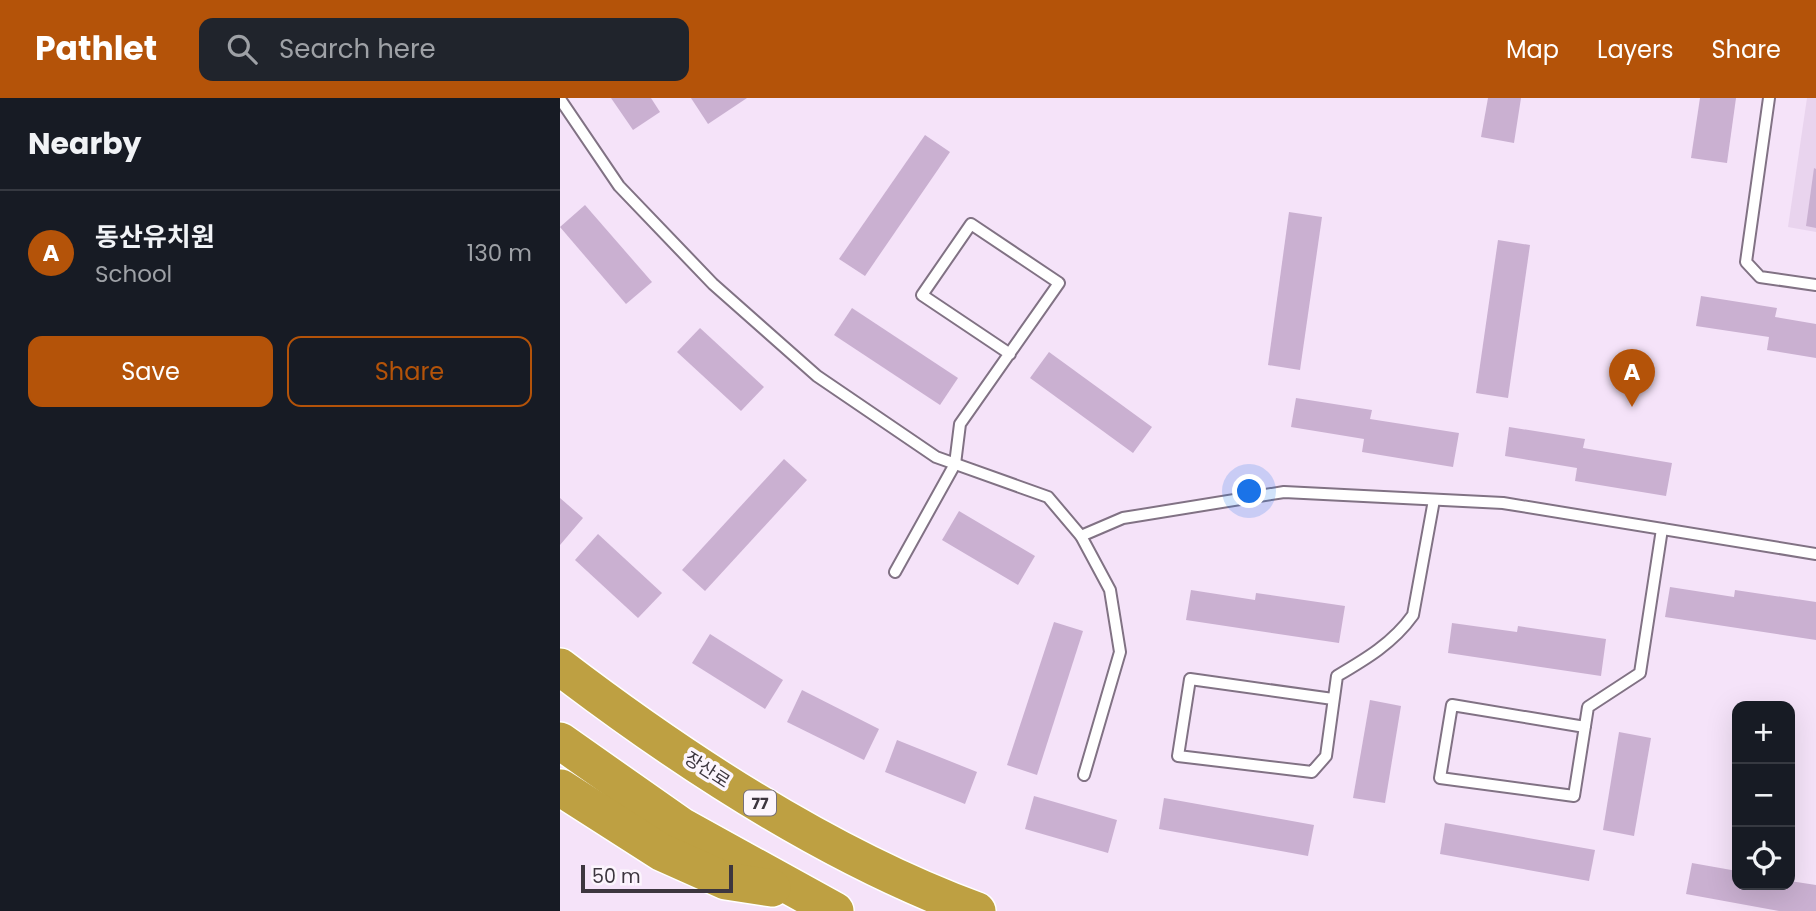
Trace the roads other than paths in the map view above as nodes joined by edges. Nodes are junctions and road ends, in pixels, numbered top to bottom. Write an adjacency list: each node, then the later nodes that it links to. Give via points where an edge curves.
1 (1769, 98): 3 (lane, via 1746,262 1760,277)
2 (560, 99): 5 (lane, via 619,186 713,284 817,376 936,457)
3 (1816, 285)
4 (1010, 354): 4 (lane, via 1059,283 971,225 922,295); 5 (lane, via 960,424)
5 (956, 464): 8 (lane, via 1048,497); 10 (lane)
6 (1434, 500): 7 (lane, via 1503,503); 8 (lane, via 1284,492 1123,517); 12 (lane, via 1413,615 1374,653 1337,676)
7 (1662, 529): 9 (lane); 13 (lane, via 1640,673 1588,707)
8 (1081, 536): 15 (lane, via 1110,590 1120,652)
9 (1816, 554)
10 (895, 572)
11 (560, 667): 19 (highway, 장산로 / 77, via 713,775 825,839 940,898)
12 (1334, 699): 12 (lane, via 1326,756 1312,772 1178,756 1190,680)
13 (1585, 727): 13 (lane, via 1574,796 1440,778 1452,705)
14 (560, 741): 17 (highway, via 681,826)
15 (1084, 775)
16 (561, 788): 17 (highway, via 661,852 726,881)
17 (797, 892): 18 (highway)
18 (835, 911)
19 (977, 911)

